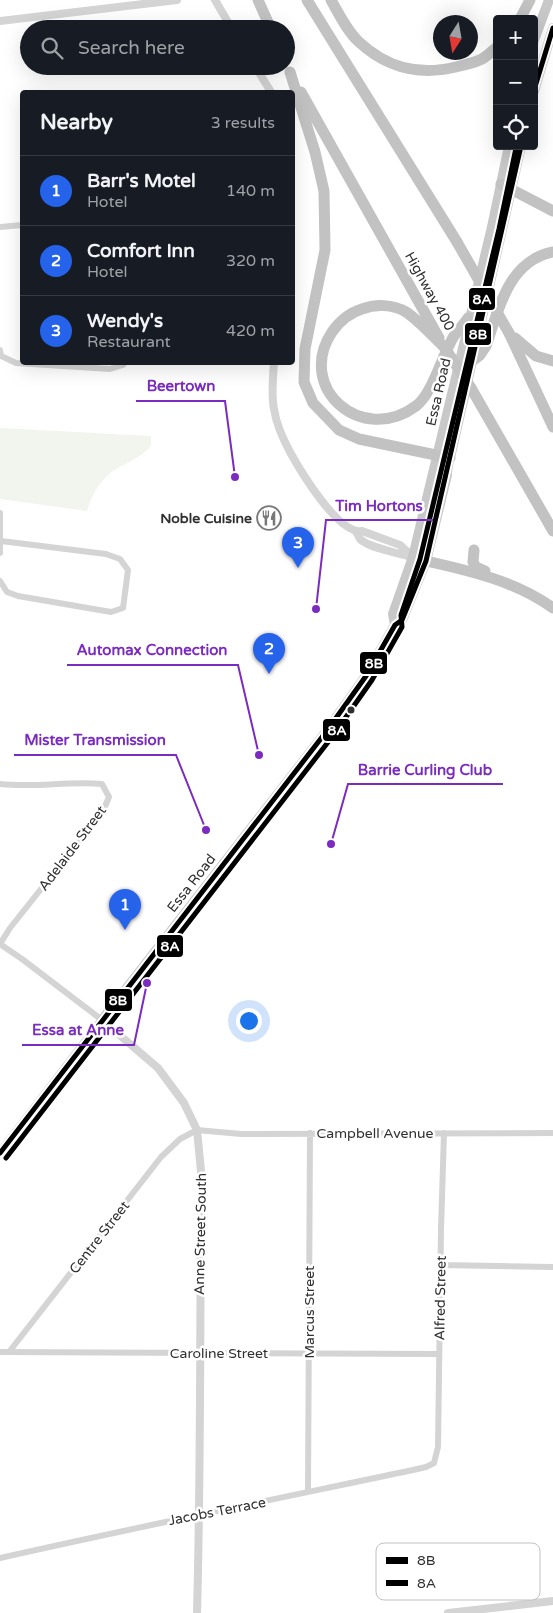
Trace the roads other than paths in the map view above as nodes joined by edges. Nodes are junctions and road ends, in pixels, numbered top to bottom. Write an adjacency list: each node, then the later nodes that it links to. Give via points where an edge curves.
1 (177, 0): 11 (street)
2 (215, 0): 9 (street)
3 (258, 0): 10 (highway)
4 (307, 0): 28 (highway, bridge)
5 (331, 0): 14 (highway, via 358,40 378,57 398,66 438,71 482,59)
6 (530, 0): 8 (highway)
7 (548, 0): 13 (main road)
8 (522, 15)
9 (227, 20)
10 (267, 20)
11 (0, 21)
12 (553, 28): 18 (main road)
13 (538, 29)
14 (493, 50)
15 (260, 75): 19 (street)
16 (290, 75): 38 (highway, via 316,152 324,191 325,250 305,349 304,382 313,403 339,430 360,439)
17 (292, 75): 29 (highway, Highway 400)
18 (538, 78)
19 (269, 90)
20 (509, 150): 22 (main road, Essa Road)
21 (519, 150): 22 (main road, Essa Road)
22 (506, 187): 23 (highway); 27 (main road, Essa Road); 31 (main road, Essa Road)
23 (553, 211)
24 (20, 225): 25 (street)
25 (0, 227)
26 (553, 252): 31 (highway, via 541,254 522,267 508,286 486,346)
27 (468, 318): 29 (highway, via 454,336 430,387 418,404 399,416 367,419 354,415 342,408 328,391 322,374 322,355 339,322 369,306 384,305 405,311); 38 (main road, Essa Road)
28 (509, 332): 32 (highway, via 536,356); 37 (highway)
29 (445, 348): 42 (highway, Highway 400, bridge)
30 (0, 350): 33 (street, via 2,356)
31 (472, 361): 39 (main road, Essa Road)
32 (553, 361)
33 (20, 363)
34 (47, 365): 35 (street, via 110,369)
35 (123, 365)
36 (274, 365): 46 (street, via 274,409 280,429 289,451 334,517 356,532 362,531 400,545)
37 (553, 427)
38 (436, 456): 39 (highway); 46 (main road, Essa Road)
39 (450, 458): 40 (main road, Essa Road)
40 (447, 475): 47 (main road, Essa Road)
41 (0, 513): 43 (street)
42 (553, 530)
43 (0, 541): 45 (street); 48 (street, via 106,554 120,559 128,570 123,608 111,612 18,596 7,592)
44 (474, 550): 49 (highway, via 476,567)
45 (0, 553)
46 (413, 557): 47 (street); 51 (main road, Essa Road, via 393,614)
47 (426, 561): 49 (highway); 51 (main road, Essa Road, via 402,620)
48 (0, 581)
49 (509, 583): 50 (highway)
50 (553, 608)
51 (395, 625): 54 (main road, Essa Road, via 366,676 326,732)
52 (0, 784): 53 (street, Adelaide Street, via 102,784 109,797 103,811)
53 (0, 944): 54 (street, Anne Street South)
54 (102, 1020): 55 (street, Anne Street South, via 158,1068 184,1103); 59 (main road, Essa Road)
55 (197, 1130): 56 (street, Campbell Avenue, via 241,1134); 63 (street, Centre Street, via 162,1157); 64 (street, Anne Street South, via 201,1171)
56 (310, 1132): 57 (street, Campbell Avenue); 65 (street, Marcus Street)
57 (444, 1133): 58 (street, Campbell Avenue); 60 (street, Alfred Street)
58 (553, 1133)
59 (0, 1153)
60 (440, 1266): 61 (street); 66 (street, Alfred Street)
61 (553, 1267)
62 (0, 1352): 63 (street, Caroline Street)
63 (9, 1352): 64 (street, Caroline Street)
64 (199, 1352): 65 (street, Caroline Street); 69 (street, Anne Street South)
65 (309, 1353): 66 (street, Caroline Street); 68 (street, Marcus Street)
66 (438, 1354): 67 (street, Alfred Street, via 438,1447)
67 (434, 1462): 68 (street, Jacobs Terrace, via 426,1467)
68 (308, 1492): 69 (street, Jacobs Terrace)
69 (199, 1516): 70 (street, Jacobs Terrace); 72 (street, Anne Street South)
70 (0, 1558)
71 (553, 1601): 73 (street)
72 (197, 1613)
73 (448, 1613)

